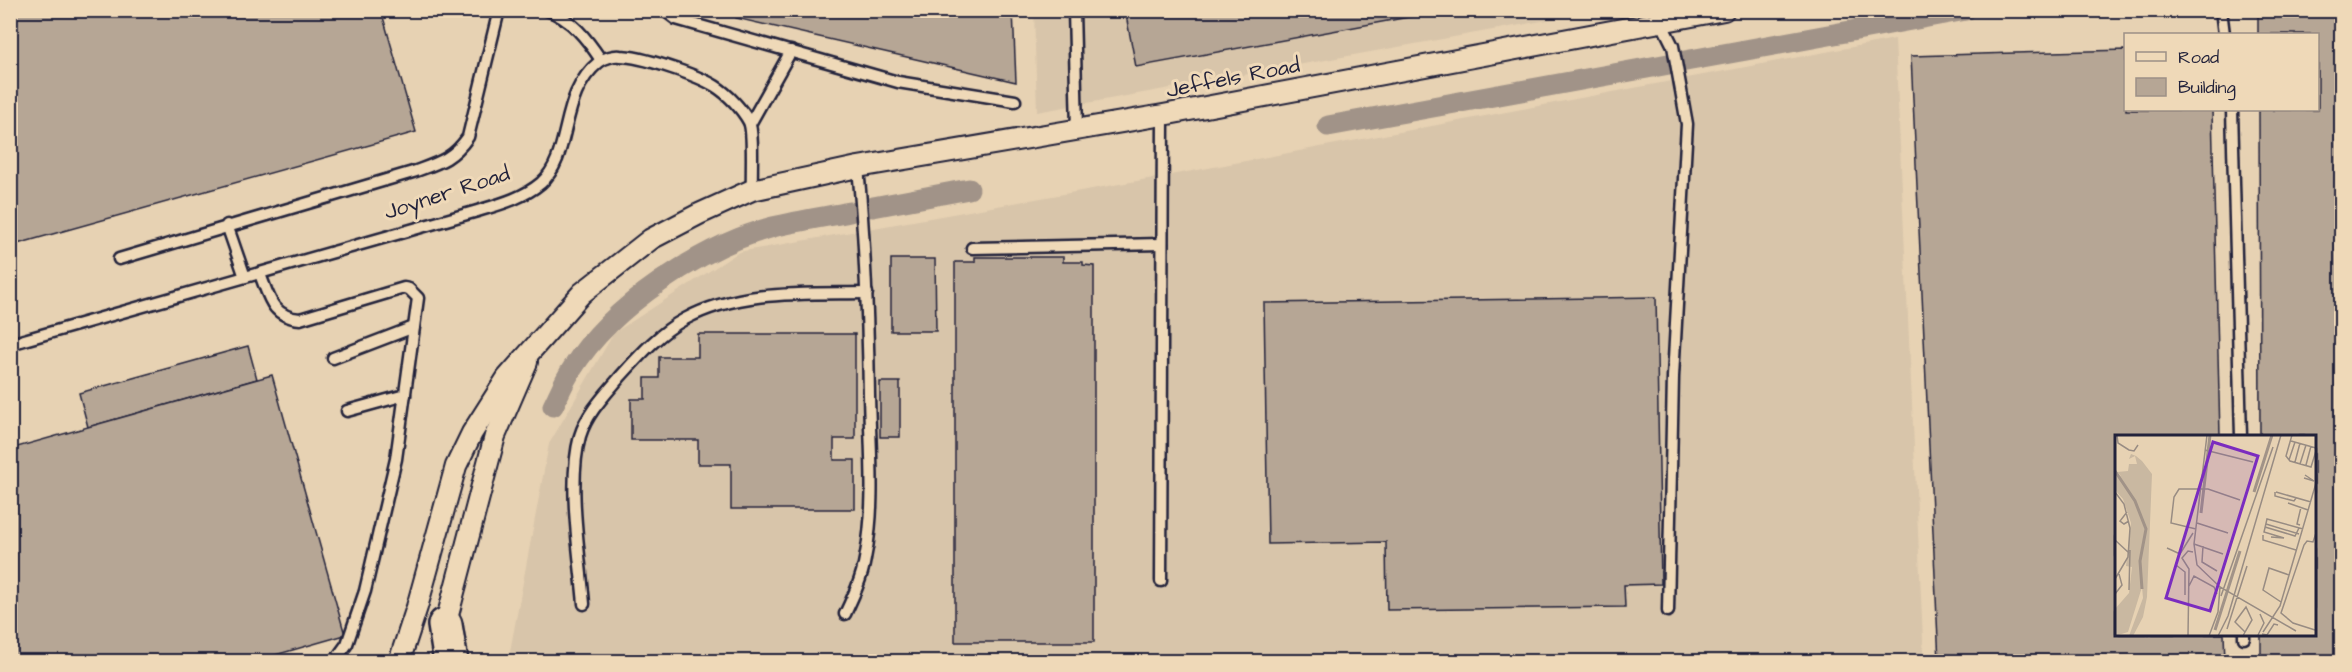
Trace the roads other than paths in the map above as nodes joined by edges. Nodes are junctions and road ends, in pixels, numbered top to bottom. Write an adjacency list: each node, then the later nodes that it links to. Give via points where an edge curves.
1 (499, 10): 18 (lane, via 468,137 447,160)
2 (547, 10): 10 (lane, via 576,28)
3 (664, 10): 9 (lane, via 676,20)
4 (1074, 10): 15 (lane)
5 (1724, 10): 7 (street, Jeffels Road)
6 (2221, 10): 8 (lane)
7 (1659, 16): 13 (street, Jeffels Road); 34 (lane, via 1673,46 1687,124 1673,377)
8 (2224, 33)
9 (791, 51): 11 (lane, via 898,82); 14 (lane)
10 (601, 60): 14 (lane, via 618,55 633,57 715,86 737,105); 22 (lane, Joyner Road, via 583,77 574,95 554,165 542,182 522,195)
11 (1016, 101)
12 (2232, 111): 31 (lane)
13 (1163, 115): 15 (street, Jeffels Road); 19 (lane)
14 (750, 124): 17 (lane)
15 (1077, 130): 16 (street, Jeffels Road)
16 (858, 166): 17 (street, Jeffels Road); 24 (lane)
17 (752, 190): 27 (street, via 651,239 582,293)
18 (227, 225): 21 (lane); 23 (lane)
19 (1162, 244): 20 (lane); 32 (lane)
20 (972, 248)
21 (119, 259)
22 (260, 274): 23 (lane, Joyner Road); 25 (lane, via 273,306 290,319 409,289 417,298)
23 (245, 278): 26 (lane, Joyner Road)
24 (867, 293): 33 (lane, via 769,295 725,303 684,320 645,349 591,412 580,436 575,499); 35 (lane, via 869,527 865,560)
25 (414, 327): 28 (lane); 29 (lane)
26 (10, 344)
27 (530, 354): 36 (street, via 495,436); 38 (street, via 507,378 456,466)
28 (333, 358)
29 (405, 395): 30 (lane); 37 (lane, via 396,459 365,591 347,644)
30 (347, 411)
31 (2241, 435)
32 (1161, 581)
33 (585, 604)
34 (1668, 611)
35 (845, 614)
36 (446, 625): 39 (street); 40 (highway)
37 (334, 662)
38 (399, 662)
39 (436, 662)
40 (451, 662)

